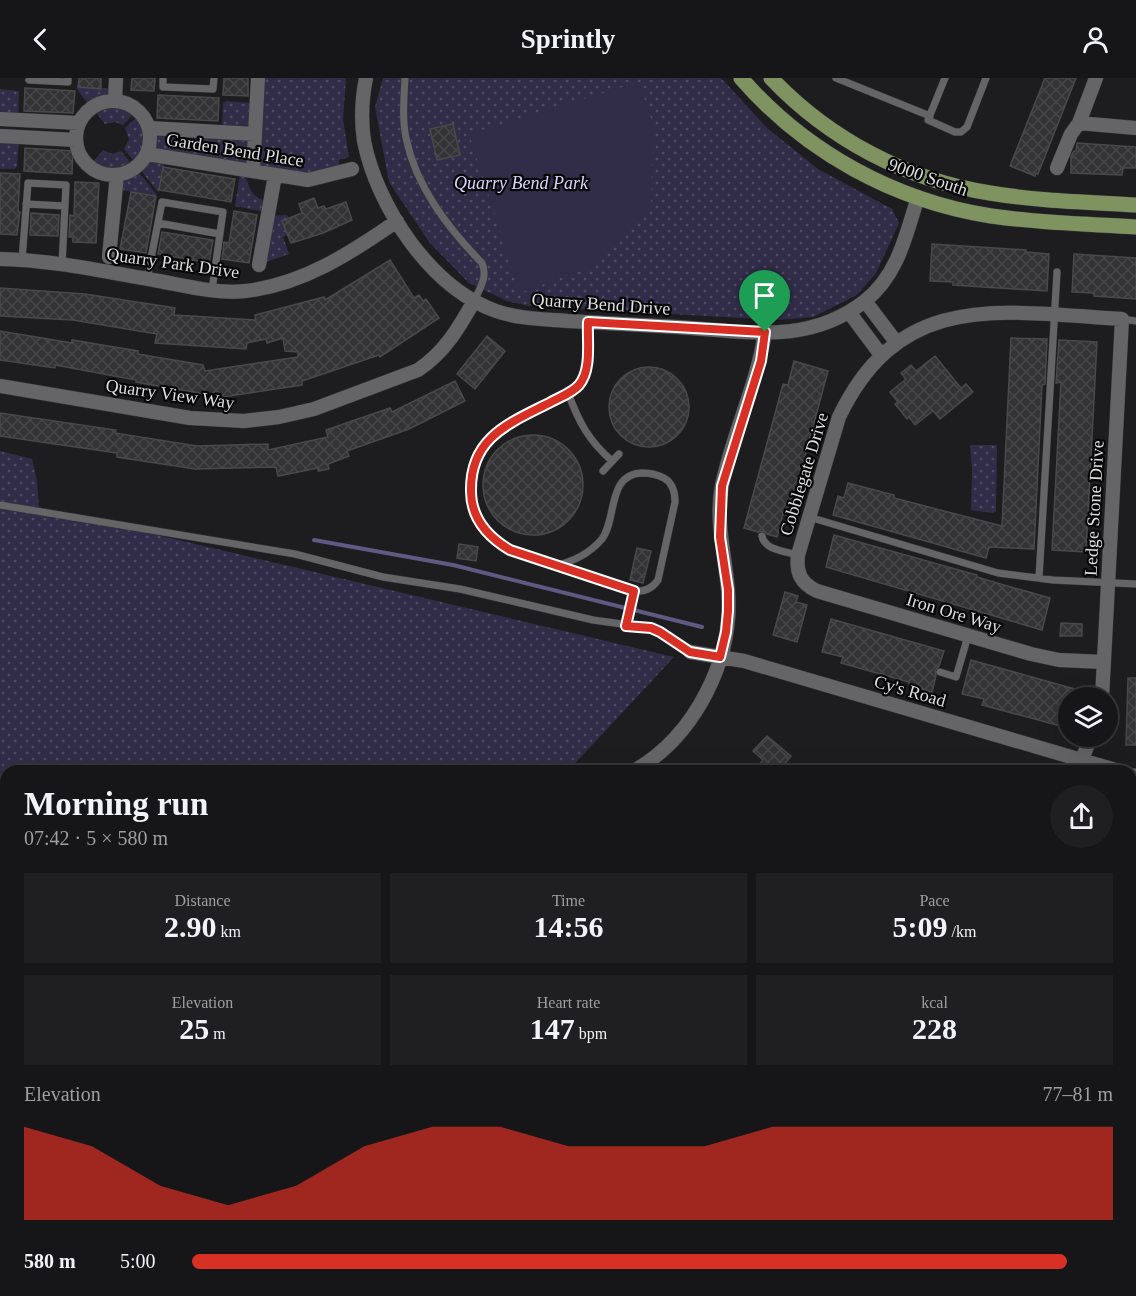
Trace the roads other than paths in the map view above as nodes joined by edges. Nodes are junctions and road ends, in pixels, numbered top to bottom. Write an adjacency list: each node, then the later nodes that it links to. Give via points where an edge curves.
1 (30, 78): 2 (lane, via 68,82)
2 (68, 78)
3 (116, 78): 15 (street)
4 (163, 78): 5 (lane, via 163,87 213,89)
5 (214, 78)
6 (258, 78): 22 (street)
7 (366, 78): 35 (street, Quarry Bend Drive, via 364,140 382,196)
8 (405, 78): 47 (lane, via 405,136 412,162 448,227 485,269)
9 (741, 78): 31 (main road, 9000 South, via 789,125 829,154 868,177)
10 (771, 78): 33 (main road, 9000 South, via 834,132 874,156 915,173 1015,197)
11 (836, 78): 16 (lane)
12 (945, 78): 16 (lane)
13 (986, 78): 16 (lane, via 965,131 955,132 928,120)
14 (1096, 78): 19 (street)
15 (115, 101): 18 (street, via 96,105); 20 (street, Garden Bend Place, via 139,111)
16 (930, 116)
17 (0, 119): 18 (street)
18 (79, 123): 24 (street)
19 (1079, 123): 21 (street); 26 (street)
20 (149, 128): 22 (street, Garden Bend Place); 25 (street, Garden Bend Place)
21 (1136, 128)
22 (255, 134): 28 (street)
23 (0, 136): 24 (street)
24 (76, 140): 29 (street, via 87,165 101,173)
25 (147, 154): 28 (street, Garden Bend Place); 29 (street, Garden Bend Place, via 136,167)
26 (1057, 168)
27 (352, 169): 30 (street, Garden Bend Place, via 311,180)
28 (253, 171): 30 (street, Garden Bend Place)
29 (117, 175): 39 (street)
30 (274, 175): 43 (street)
31 (918, 197): 37 (main road, 9000 South, via 993,216); 48 (street, Quarry Bend Drive, via 895,266)
32 (26, 204): 34 (lane); 34 (lane, via 28,183 66,184); 41 (lane)
33 (1136, 205)
34 (65, 206): 42 (lane)
35 (397, 221): 46 (street, Quarry Park Drive, via 337,261 283,283 244,291); 47 (street, Quarry Bend Drive, via 444,280)
36 (158, 223): 38 (lane); 38 (lane, via 162,202 213,210 224,212); 45 (lane)
37 (1136, 227)
38 (220, 234): 46 (lane)
39 (109, 257)
40 (0, 259): 41 (street, Quarry Park Drive)
41 (22, 260): 42 (street, Quarry Park Drive)
42 (62, 265): 45 (street, Quarry Park Drive)
43 (260, 265)
44 (1057, 272): 50 (lane)
45 (147, 279): 46 (street, Quarry Park Drive)
46 (212, 290)
47 (474, 301): 52 (street, Quarry Bend Drive, via 520,316); 56 (street, Quarry View Way, via 454,337 418,370 314,409 279,417 208,420)
48 (865, 301): 49 (street, Quarry Bend Drive); 54 (street)
49 (849, 312): 53 (street, Quarry Bend Drive, via 801,331); 55 (street)
50 (1055, 315): 51 (street, Cobblegate Drive); 54 (street, Cobblegate Drive, via 997,312 955,317); 67 (lane)
51 (1129, 320): 68 (street, Ledge Stone Drive)
52 (588, 322): 53 (street, Quarry Bend Drive); 57 (lane, via 585,374)
53 (765, 332): 74 (street, via 761,361 722,486 720,537 728,611)
54 (896, 342): 55 (street, Cobblegate Drive)
55 (881, 356): 62 (street, Cobblegate Drive, via 859,381 838,417)
56 (0, 386)
57 (568, 393): 59 (lane, via 583,429); 65 (lane, via 490,438 478,454 471,487 473,510 492,537 510,550)
58 (619, 454): 59 (lane)
59 (612, 461): 60 (lane)
60 (603, 471)
61 (0, 505): 71 (lane, via 295,554 363,573 460,589)
62 (809, 517): 64 (street, Cobblegate Drive); 67 (lane, via 985,570)
63 (762, 536): 64 (lane, via 767,546)
64 (798, 555): 66 (street, Cobblegate Drive)
65 (555, 566): 70 (lane); 70 (lane, via 581,557 601,539 625,480 639,473 656,475 671,484 675,502 658,580 648,589)
66 (801, 578): 72 (street, Iron Ore Way, via 817,591)
67 (1039, 578): 68 (lane)
68 (1108, 582): 69 (lane); 75 (street, Ledge Stone Drive)
69 (1136, 584)
70 (634, 591): 71 (lane)
71 (626, 626): 73 (lane, via 660,632)
72 (968, 636): 75 (street, Iron Ore Way, via 1044,658); 76 (lane, via 956,677)
73 (690, 652): 74 (street, Cy's Road)
74 (720, 657): 79 (street, Cy's Road); 80 (street, via 709,688 686,726)
75 (1104, 662): 77 (street, Ledge Stone Drive)
76 (940, 672)
77 (1103, 687)
78 (1087, 747): 79 (street)
79 (1083, 760): 81 (street, Cy's Road)
80 (642, 765)
81 (1099, 765)

